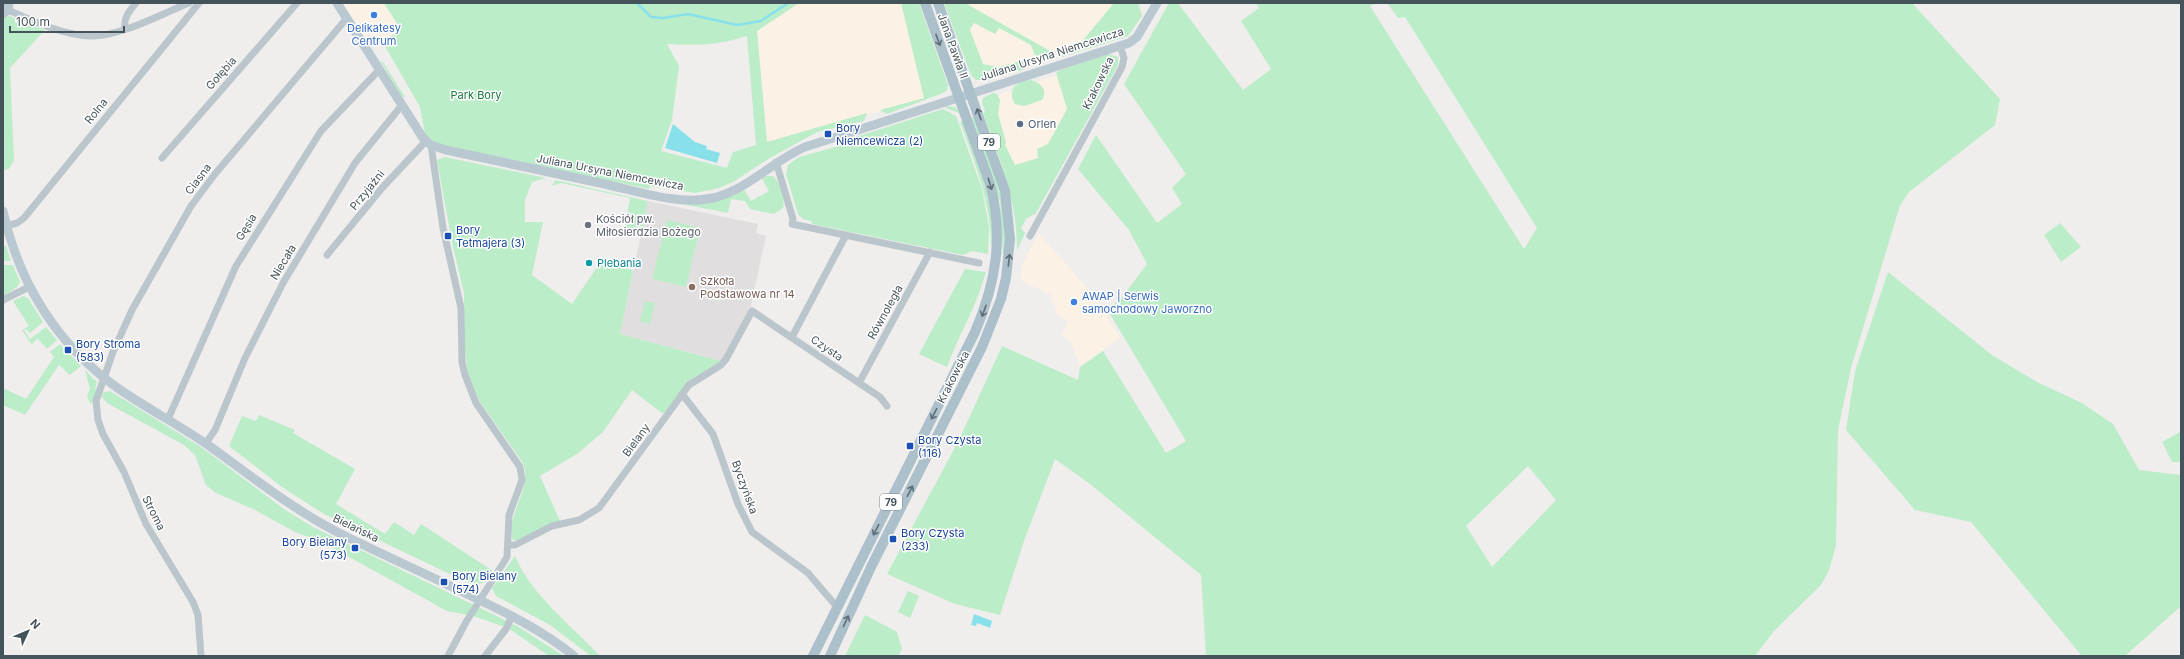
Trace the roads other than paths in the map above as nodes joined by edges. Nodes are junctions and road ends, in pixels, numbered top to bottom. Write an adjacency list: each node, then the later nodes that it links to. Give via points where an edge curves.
1 (136, 3): 11 (street, via 128,12)
2 (189, 3): 11 (street)
3 (199, 3): 21 (street, Rolna, via 24,218)
4 (297, 3): 18 (street, Gołębia)
5 (337, 3): 10 (street)
6 (925, 3): 15 (main road, Jana Pawła II / 79, one-way to 15)
7 (938, 3): 14 (main road, Jana Pawła II / 79)
8 (1157, 3): 12 (street, Juliana Ursyna Niemcewicza, via 1138,35 1131,42)
9 (7, 9): 11 (street, via 81,35 102,35)
10 (346, 18): 13 (street); 31 (street, Ciasna, via 191,206 132,310 112,352)
11 (125, 28)
12 (1120, 46): 14 (street, Juliana Ursyna Niemcewicza); 23 (street, Krakowska, via 1123,63)
13 (380, 69): 16 (street); 35 (street, Gęsia, via 321,131 240,259 226,285)
14 (971, 93): 15 (street, Juliana Ursyna Niemcewicza); 46 (main road, Krakowska / 79, one-way to 14, via 872,565 982,346 1001,299 1010,254 1009,213 1002,182)
15 (959, 97): 19 (street, Juliana Ursyna Niemcewicza, via 805,147); 39 (main road, Krakowska / 79, one-way to 39, via 990,184 997,215 998,247 992,285 975,332)
16 (402, 105): 17 (street); 36 (street, Niecała, via 355,163 283,282 245,358 215,430)
17 (429, 143): 19 (street, Juliana Ursyna Niemcewicza, via 446,150 685,199 707,199 728,193); 25 (street, Przyjaźni, via 382,188); 37 (street, via 443,228 461,308 465,376 476,403 520,467 522,474 509,515)
18 (162, 158)
19 (776, 162): 22 (street, via 793,219 792,224)
20 (3, 212): 21 (street, Bielańska)
21 (6, 226): 27 (street, Bielańska, via 17,261)
22 (846, 235): 24 (street); 30 (street)
23 (1030, 236)
24 (930, 252): 26 (street); 32 (street, Równoległa)
25 (327, 255)
26 (978, 262)
27 (29, 287): 28 (street); 31 (street, Bielańska, via 63,338)
28 (3, 300)
29 (752, 311): 30 (street, Czysta); 33 (street, Bielany, via 726,358)
30 (792, 337): 32 (street, Czysta)
31 (104, 378): 35 (street, Bielańska); 42 (street, Stroma, via 96,405 98,420 146,524 193,602 198,615)
32 (858, 383): 34 (street, Czysta, via 880,397)
33 (682, 394): 37 (street, Bielany, via 599,508 578,520 552,526 515,545); 39 (street, Byczyńska, via 713,434 738,504 752,532 808,573)
34 (887, 406)
35 (168, 420): 36 (street, Bielańska)
36 (206, 443): 38 (street, Bielańska, via 279,498 318,523)
37 (509, 545): 38 (street, via 505,562)
38 (479, 600): 40 (street, Bielańska); 43 (street)
39 (837, 607): 45 (main road, Krakowska / 79)
40 (512, 616): 41 (street, Bielańska); 44 (street, via 506,629)
41 (568, 654)
42 (201, 656)
43 (448, 656)
44 (485, 656)
45 (813, 656)
46 (830, 656)

